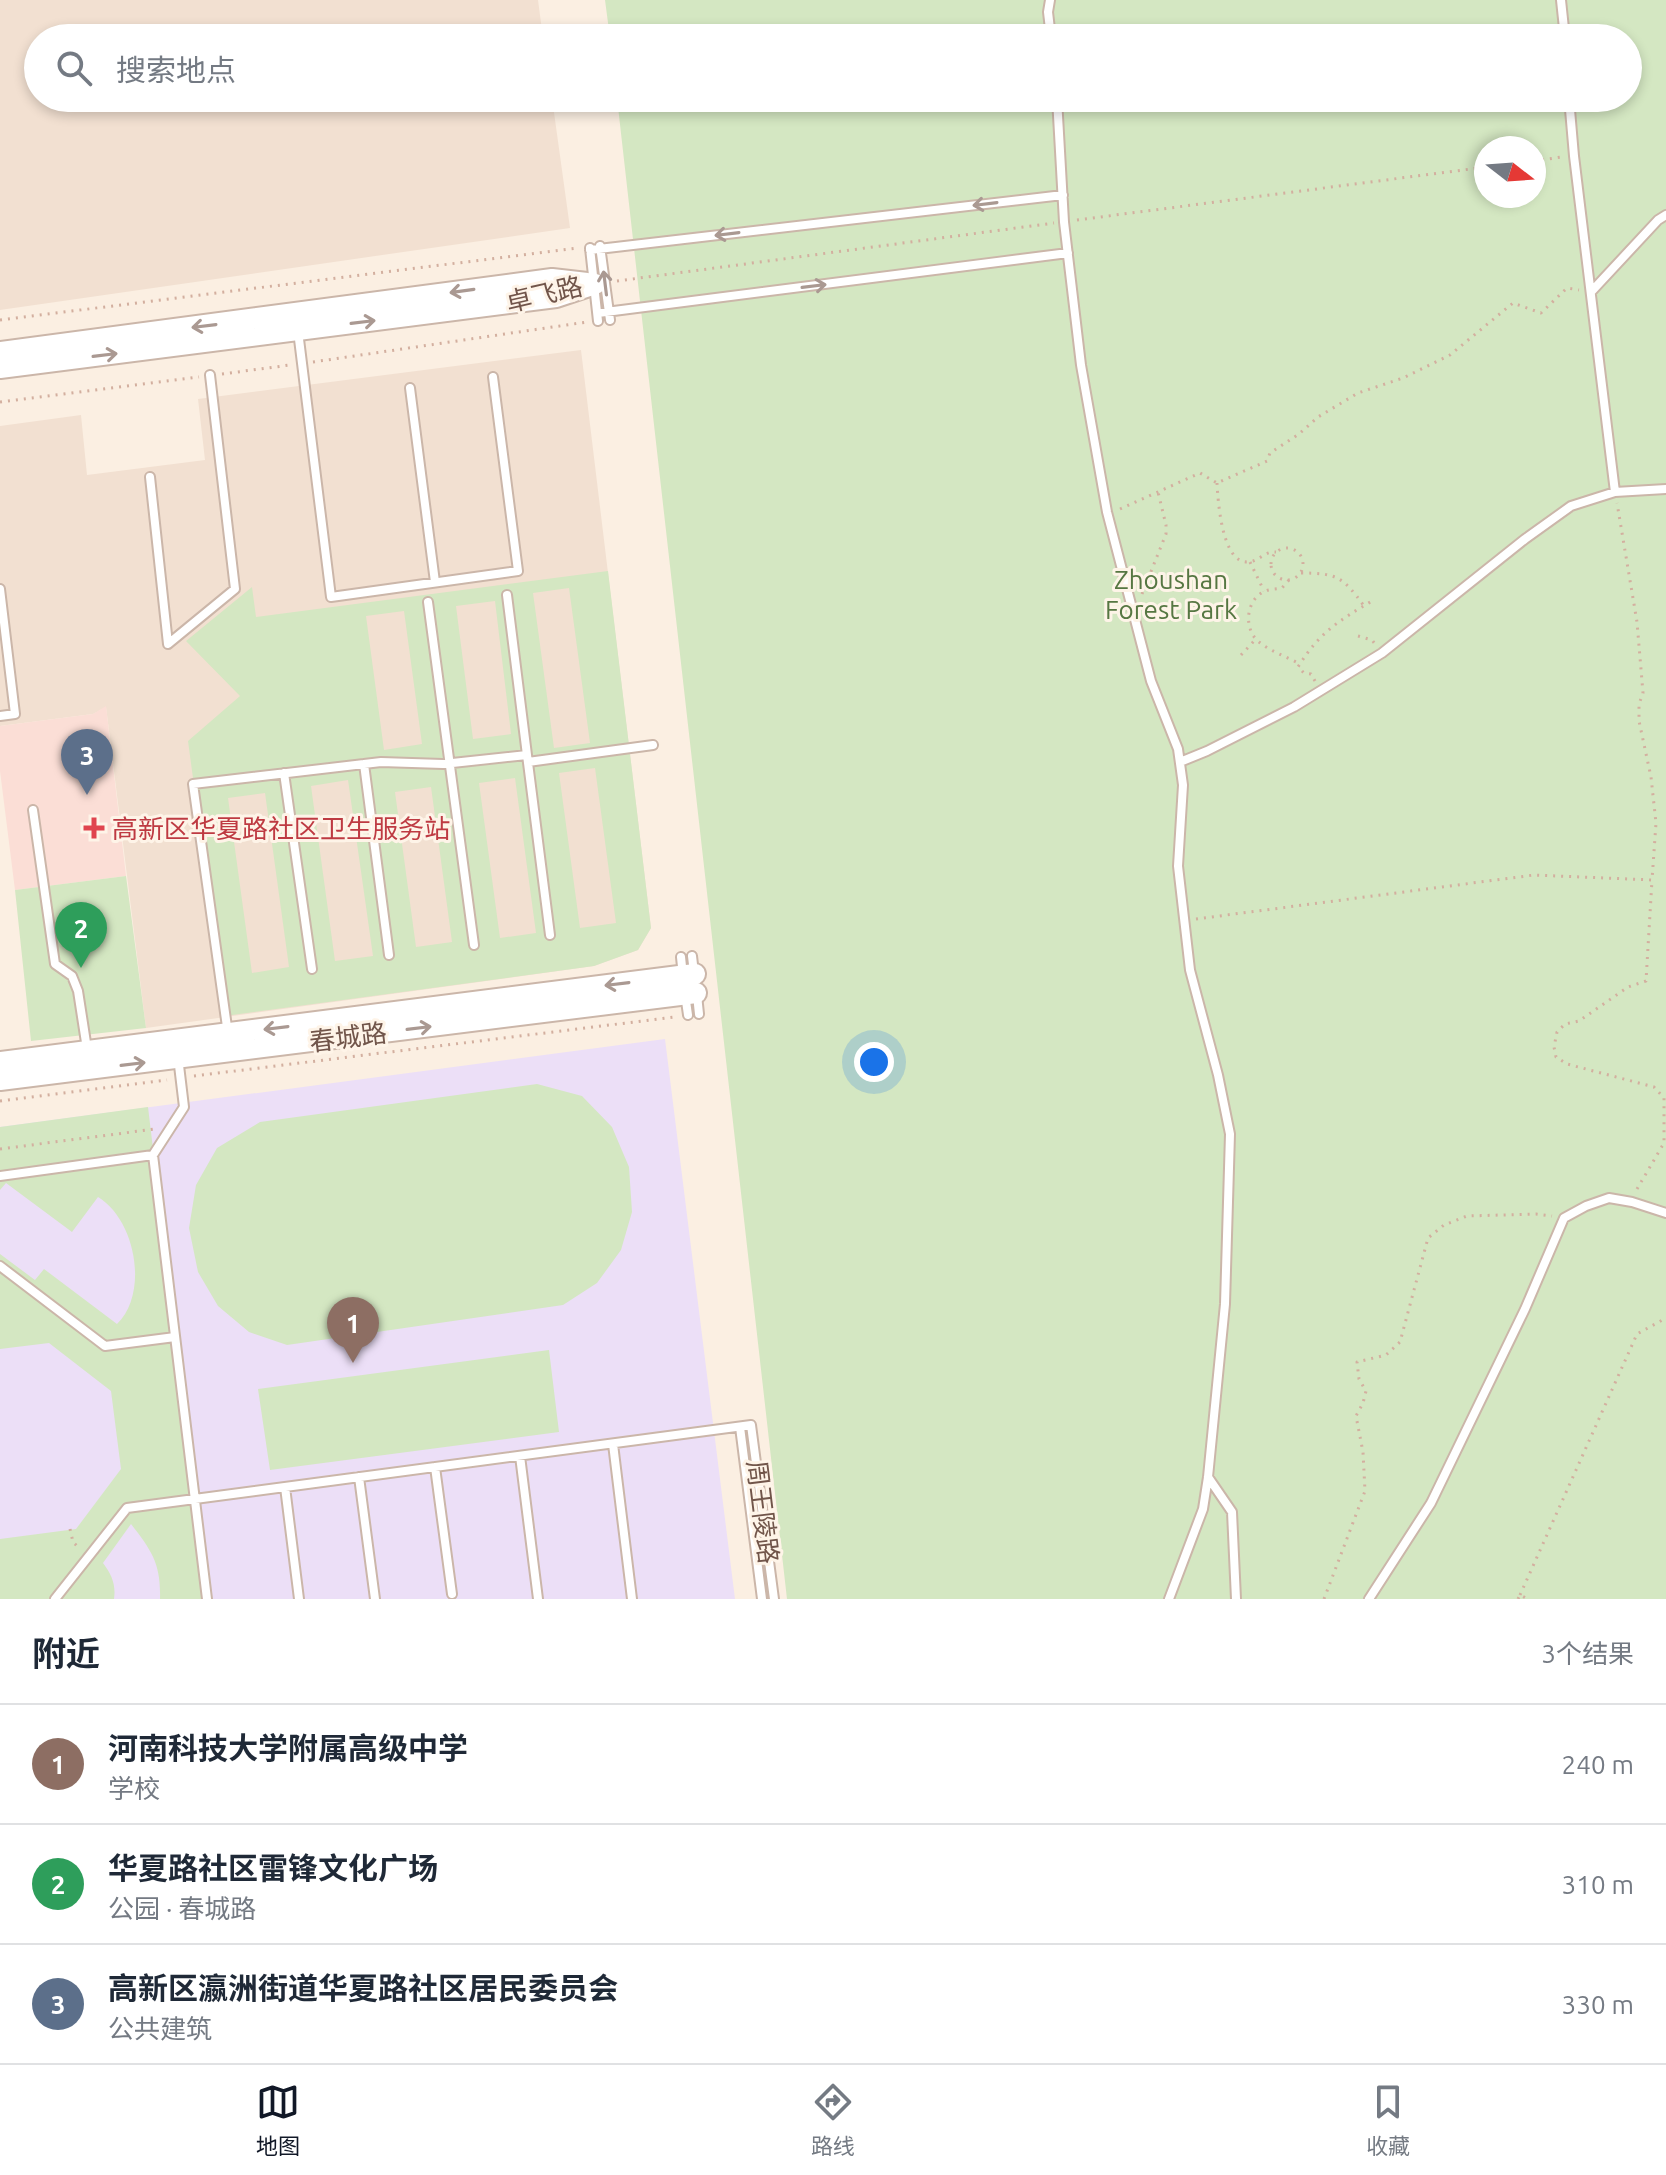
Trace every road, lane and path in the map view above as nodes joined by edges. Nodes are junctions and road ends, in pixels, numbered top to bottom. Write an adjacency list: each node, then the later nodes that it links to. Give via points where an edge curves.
1 (1050, 0): 3 (lane)
2 (1561, 0): 4 (lane)
3 (1049, 24)
4 (1564, 24)
5 (1058, 112): 10 (lane)
6 (1570, 112): 7 (lane)
7 (1574, 156): 8 (path); 17 (lane)
8 (1546, 160)
9 (1474, 169): 12 (path)
10 (1063, 195): 12 (lane); 13 (lane, one-way to 13)
11 (1666, 215): 17 (lane)
12 (1064, 222): 15 (lane); 16 (path)
13 (600, 248): 14 (lane); 16 (lane)
14 (590, 249): 16 (lane); 19 (path)
15 (1068, 253): 18 (lane, one-way to 15); 31 (lane)
16 (600, 283): 18 (lane, one-way to 16); 18 (lane, via 598,317); 20 (street, 卓飞路, via 556,297)
17 (1591, 292): 27 (path, via 1567,288 1541,313 1513,303 1450,355 1358,393 1318,417 1270,453 1267,461); 30 (lane)
18 (610, 316)
19 (0, 320)
20 (297, 322): 21 (street, 卓飞路, one-way to 21); 22 (street, 卓飞路, one-way to 20); 36 (lane, via 331,597)
21 (0, 352)
22 (0, 368)
23 (210, 375): 26 (lane, via 235,589 168,644)
24 (493, 377): 36 (lane, via 518,571)
25 (410, 388): 36 (lane)
26 (150, 477)
27 (1217, 483): 29 (path, via 1200,473); 33 (path, via 1229,546 1239,561)
28 (1666, 489): 30 (lane)
29 (1158, 492): 31 (path); 43 (path, via 1166,534)
30 (1615, 492): 46 (lane, via 1571,506); 58 (path, via 1638,636 1643,693 1639,721 1656,823)
31 (1107, 515): 43 (lane)
32 (1276, 552): 33 (path); 34 (path, via 1285,548 1299,553); 35 (path, via 1273,572)
33 (1250, 562): 38 (path)
34 (1301, 573): 35 (path); 42 (path, via 1340,578)
35 (1289, 580): 38 (path, via 1282,588)
36 (435, 582)
37 (0, 589): 50 (lane, via 15,714)
38 (1264, 591): 45 (path, via 1248,612)
39 (507, 595): 52 (lane)
40 (1372, 601): 42 (path)
41 (428, 602): 55 (lane)
42 (1364, 606): 48 (path, via 1312,645)
43 (1133, 614): 53 (lane)
44 (1358, 636): 46 (path, via 1372,640)
45 (1255, 640): 47 (path); 48 (path)
46 (1382, 653): 49 (lane)
47 (1241, 655)
48 (1300, 664): 49 (path)
49 (1320, 691): 53 (lane)
50 (0, 716)
51 (653, 745): 52 (lane)
52 (527, 759): 55 (lane); 60 (lane)
53 (1180, 762): 59 (lane, via 1178,866)
54 (364, 764): 55 (lane); 56 (lane); 62 (lane)
55 (449, 764): 61 (lane)
56 (284, 773): 63 (lane); 65 (lane, via 193,784)
57 (33, 810): 67 (lane, via 55,964 72,976 78,991)
58 (1652, 880): 59 (path, via 1534,875); 75 (path, via 1646,981 1565,1024 1554,1047 1556,1057 1567,1064 1654,1087 1664,1098 1664,1143)
59 (1184, 920): 86 (lane, via 1190,970 1230,1134 1225,1304)
60 (550, 935)
61 (474, 945)
62 (389, 955)
63 (312, 969)
64 (690, 985): 65 (street, 春城路, one-way to 65); 66 (street, 春城路, one-way to 64); 66 (path)
65 (228, 1034): 66 (street, 春城路)
66 (178, 1059): 67 (street, 春城路); 70 (path); 71 (lane, via 184,1107)
67 (88, 1060): 68 (street, 春城路); 69 (street, 春城路)
68 (0, 1062)
69 (0, 1080)
70 (0, 1101)
71 (171, 1127): 72 (path); 73 (lane)
72 (0, 1149)
73 (153, 1155): 74 (lane); 80 (lane)
74 (0, 1176)
75 (1632, 1202): 76 (lane); 77 (lane, via 1609,1198)
76 (1666, 1213)
77 (1564, 1218): 103 (path, via 1467,1216 1428,1238 1400,1342 1386,1355 1357,1362 1366,1391 1356,1416 1365,1491); 104 (lane, via 1431,1503)
78 (0, 1266): 80 (lane, via 105,1346)
79 (1666, 1318): 92 (path, via 1637,1334)
80 (175, 1337): 88 (lane)
81 (740, 1427): 82 (lane); 99 (lane, 周王陵路); 100 (lane, 周王陵路, via 751,1425)
82 (613, 1444): 83 (lane); 98 (lane)
83 (520, 1456): 84 (lane); 97 (lane)
84 (435, 1467): 85 (lane); 91 (lane)
85 (359, 1477): 87 (lane); 96 (lane)
86 (1208, 1477): 101 (lane, via 1203,1509); 102 (lane, via 1232,1512)
87 (285, 1487): 88 (lane); 95 (lane)
88 (195, 1499): 90 (lane, via 127,1508); 94 (lane)
89 (70, 1529): 90 (path, via 73,1542)
90 (89, 1557): 93 (lane)
91 (452, 1594)
92 (1519, 1597): 105 (path)
93 (55, 1599)
94 (207, 1599)
95 (299, 1599)
96 (375, 1599)
97 (538, 1599)
98 (632, 1599)
99 (762, 1599)
100 (774, 1599)
101 (1169, 1599)
102 (1236, 1599)
103 (1324, 1599)
104 (1369, 1599)
105 (1528, 1599)

